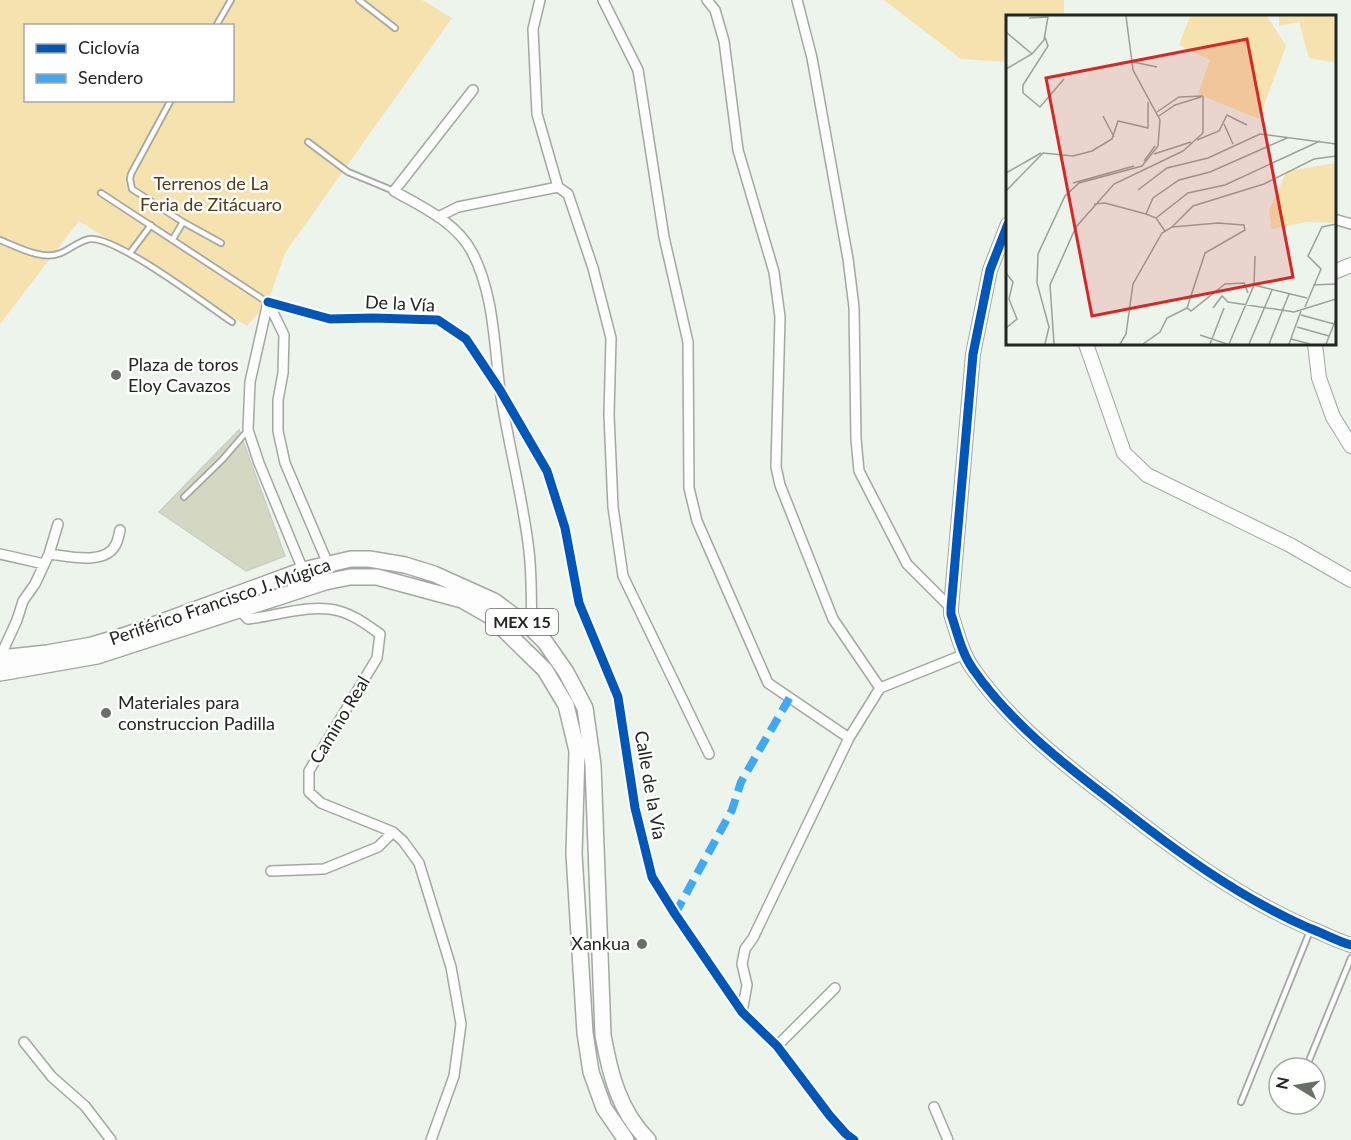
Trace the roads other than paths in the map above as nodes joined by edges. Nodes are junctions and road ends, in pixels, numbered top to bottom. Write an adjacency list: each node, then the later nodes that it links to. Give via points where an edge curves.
1 (231, 0): 7 (lane)
2 (359, 0): 8 (lane)
3 (540, 0): 12 (street, via 533,29 537,114)
4 (603, 0): 50 (street, via 638,70 664,237 688,342 689,488 696,521 768,683)
5 (707, 0): 49 (street, via 715,10 724,41 738,150 774,272 780,317 776,466 780,485 833,619)
6 (797, 0): 43 (street, via 812,58 854,307 859,471 907,564)
7 (217, 24)
8 (396, 28)
9 (473, 90): 13 (street)
10 (170, 102): 17 (lane, via 130,179 132,189)
11 (308, 142): 13 (lane, via 348,172)
12 (558, 187): 15 (street, via 458,207); 51 (street, via 568,194 612,338 609,415 613,507 623,576)
13 (394, 191): 15 (street)
14 (101, 193): 19 (lane)
15 (438, 217): 31 (street, via 471,250 486,286)
16 (1336, 219): 18 (street)
17 (183, 222): 21 (lane); 23 (lane)
18 (1351, 224)
19 (151, 225): 21 (lane); 24 (lane)
20 (1006, 229): 43 (street, via 990,270 973,354)
21 (173, 239): 27 (lane)
22 (0, 240): 24 (lane, via 44,256 58,254 89,238)
23 (221, 243)
24 (130, 253): 28 (lane)
25 (1351, 265): 26 (street)
26 (1336, 272)
27 (267, 302): 31 (street, De la Vía, via 330,319 438,320 466,339); 32 (street, via 250,382); 40 (street, via 284,335 278,430 285,463)
28 (232, 322)
29 (1086, 345): 42 (street, via 1124,453 1147,474)
30 (1315, 345): 33 (street, via 1319,378 1333,417)
31 (500, 390): 45 (street, via 529,551); 58 (street, Calle de la Vía, via 547,471 565,528 579,603 618,697 635,808 652,878)
32 (248, 430): 34 (lane); 41 (street)
33 (1351, 446)
34 (184, 496)
35 (58, 524): 38 (street)
36 (120, 530): 38 (street, via 116,546 107,554 93,558)
37 (0, 554): 39 (street)
38 (49, 554): 39 (street)
39 (44, 564): 47 (street, via 23,601)
40 (328, 564): 41 (main road, Periférico Francisco J. Múgica / MEX 15); 45 (main road, Periférico Francisco J. Múgica / MEX 15, via 369,559 424,571 494,601)
41 (303, 570): 47 (main road, Periférico Francisco J. Múgica / MEX 15, via 92,645 47,654)
42 (1351, 580)
43 (951, 608): 46 (street)
44 (238, 609): 48 (main road, Periférico Francisco J. Múgica / MEX 15, via 97,656); 52 (street, Camino Real, via 248,618 321,608 337,610 380,634 377,658 309,771 309,792 321,803); 66 (main road, Periférico Francisco J. Múgica / MEX 15, via 325,582 377,577 462,600 490,616 545,670 566,705 577,751 574,854 591,1072 604,1108)
45 (532, 629): 67 (main road, Periférico Francisco J. Múgica / MEX 15, via 566,672 585,708 593,765 603,1035 619,1098)
46 (965, 654): 49 (street); 54 (street, via 1010,714 1057,758 1130,816 1221,883)
47 (0, 657)
48 (0, 673)
49 (880, 688): 50 (street)
50 (849, 738): 58 (street, via 746,949 742,964 747,985)
51 (709, 754)
52 (393, 832): 53 (street, via 378,847 324,869); 65 (street, Camino Real, via 419,863 451,967 461,1024 454,1076)
53 (271, 870)
54 (1311, 928): 55 (street); 62 (lane)
55 (1351, 945)
56 (1351, 958): 61 (lane)
57 (835, 988): 60 (street)
58 (742, 1012): 60 (street, Calle de la Vía)
59 (24, 1042): 64 (street, via 52,1077 85,1106)
60 (777, 1046): 68 (street, Calle de la Vía, via 830,1116)
61 (1311, 1056)
62 (1240, 1102)
63 (934, 1107): 69 (street)
64 (111, 1140)
65 (431, 1140)
66 (626, 1140)
67 (648, 1140)
68 (854, 1140)
69 (948, 1140)

